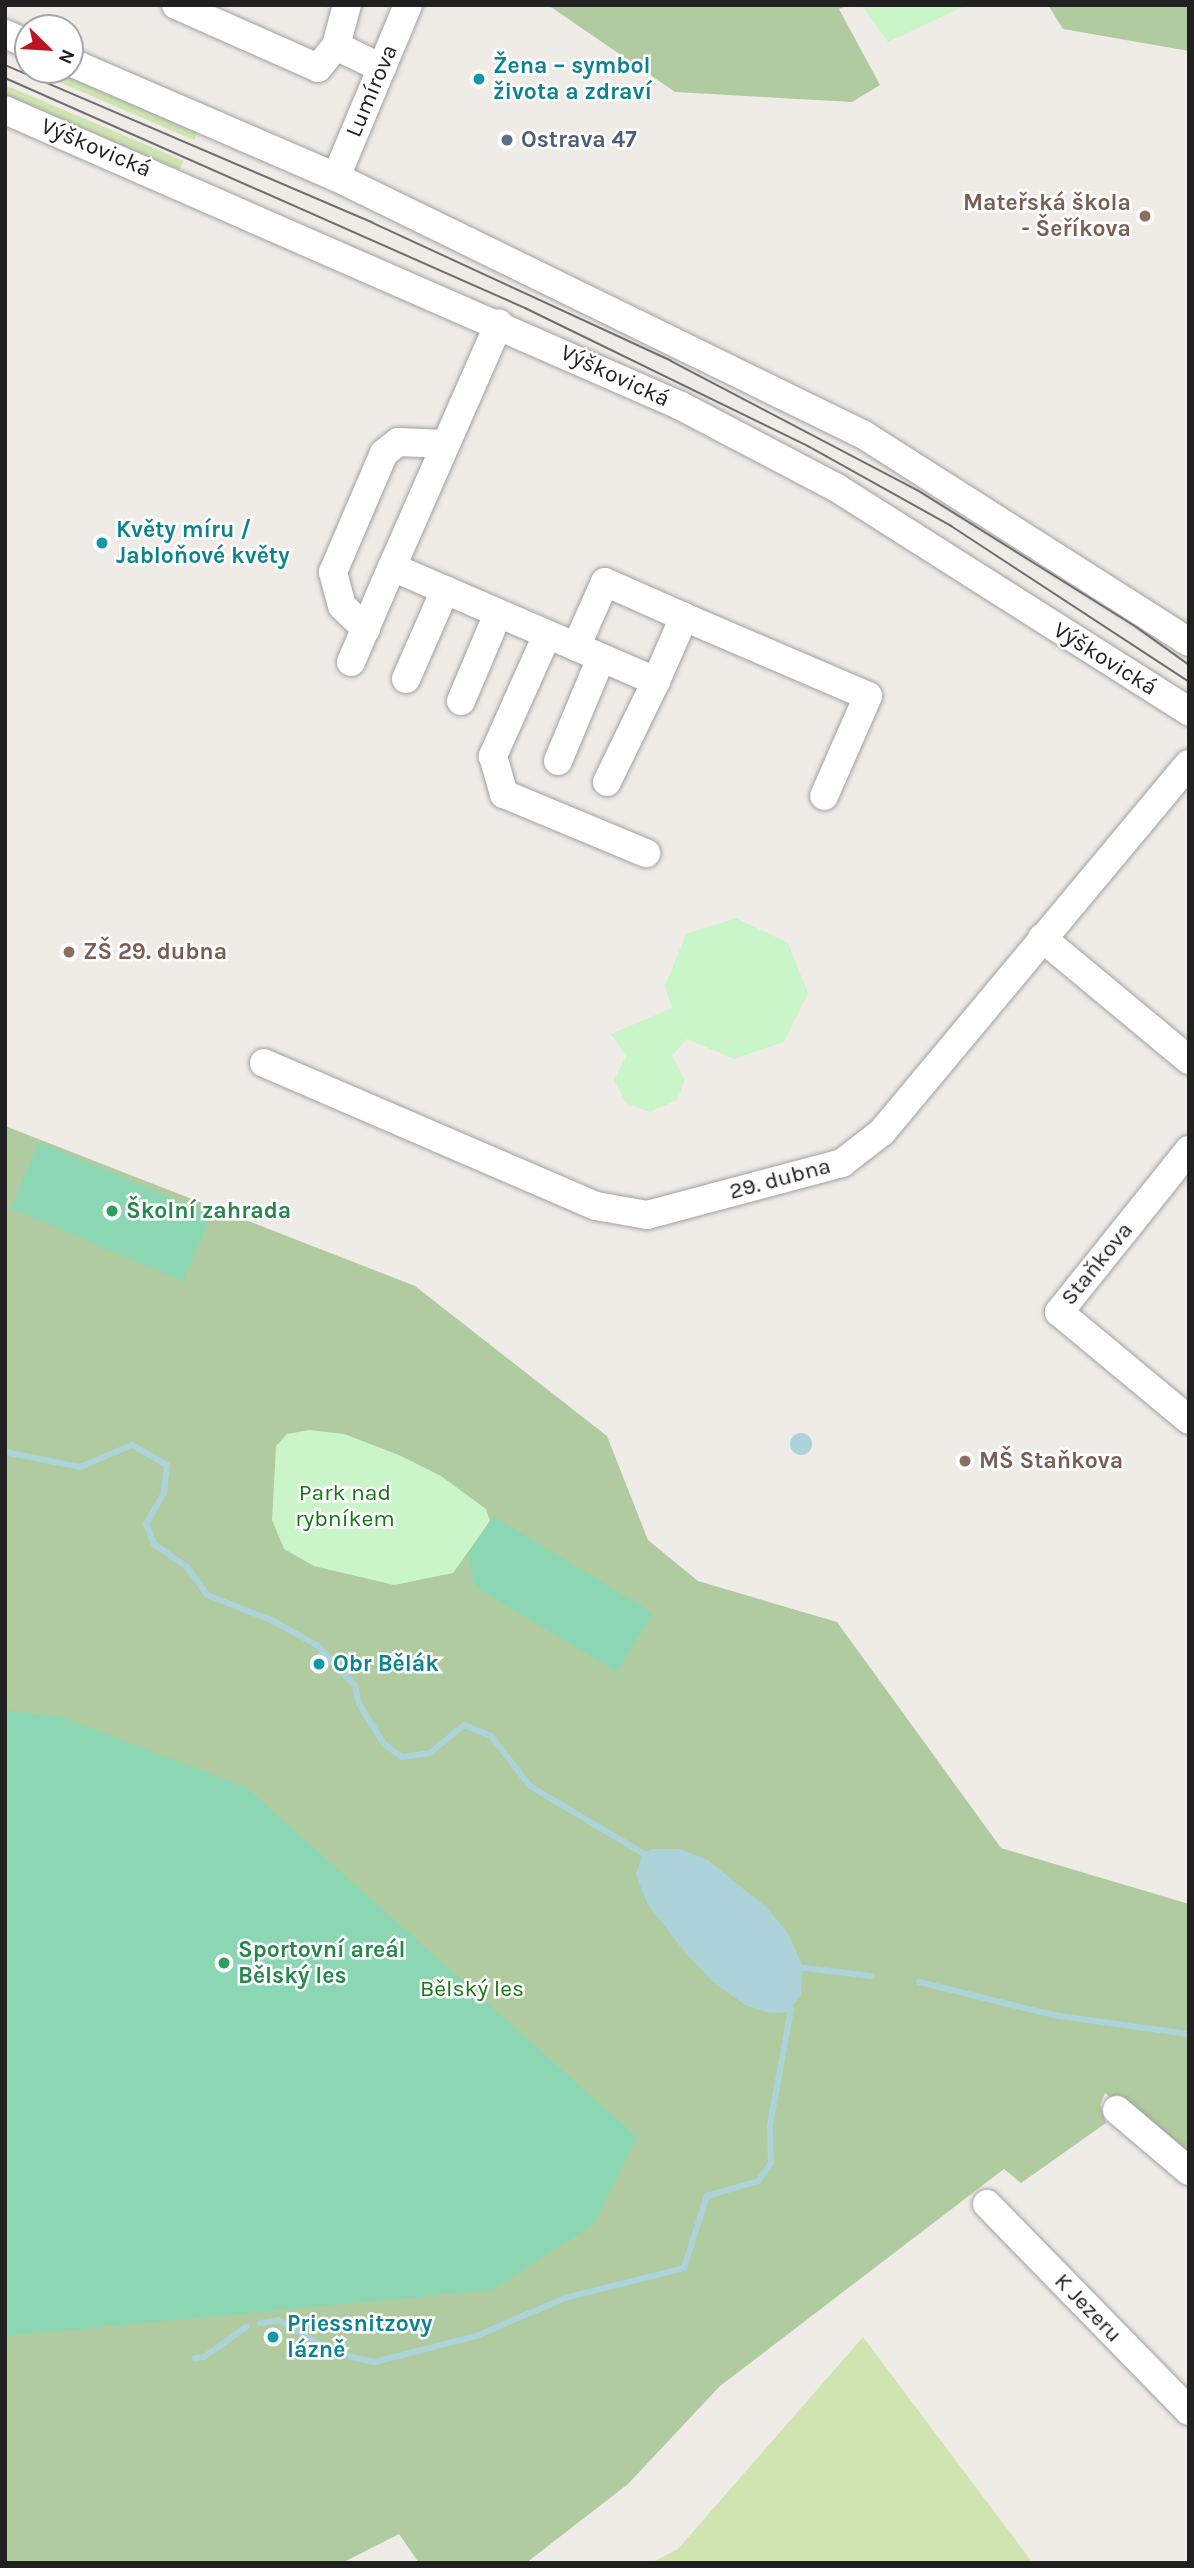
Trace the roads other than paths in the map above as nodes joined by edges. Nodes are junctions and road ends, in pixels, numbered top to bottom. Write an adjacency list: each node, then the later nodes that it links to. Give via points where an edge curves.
1 (176, 5): 4 (street, via 318,68)
2 (347, 5): 4 (street)
3 (408, 5): 6 (street, Lumírova)
4 (336, 46): 6 (street)
5 (84, 68): 8 (street)
6 (383, 68): 8 (street, Lumírova)
7 (5, 110): 9 (street, Výškovická)
8 (336, 177): 17 (street, via 864,435)
9 (499, 323): 10 (street); 23 (street, Výškovická, via 681,406 837,488)
10 (445, 444): 11 (street); 15 (street, via 398,442 384,453 338,559 333,572 342,606)
11 (392, 568): 12 (street); 15 (street)
12 (445, 590): 13 (street); 20 (street)
13 (498, 614): 16 (street); 22 (street)
14 (684, 617): 18 (street, via 605,582); 21 (street); 27 (street, via 868,696)
15 (366, 629): 19 (street)
16 (547, 635): 18 (street); 28 (street, via 493,756 505,794)
17 (1189, 642)
18 (589, 652): 21 (street); 24 (street)
19 (351, 662)
20 (406, 679)
21 (656, 681): 26 (street)
22 (461, 701)
23 (1189, 711)
24 (558, 761)
25 (1189, 764): 29 (street, 29. dubna)
26 (607, 782)
27 (824, 796)
28 (646, 853)
29 (1042, 939): 30 (street); 31 (street, 29. dubna, via 882,1132 842,1163 647,1215 596,1206)
30 (1189, 1060)
31 (264, 1063)
32 (1189, 1150): 33 (street, Staňkova, via 1059,1312)
33 (1189, 1420)
34 (1117, 2110): 35 (street)
35 (1189, 2171)
36 (987, 2204): 37 (street, K Jezeru)
37 (1189, 2412)

